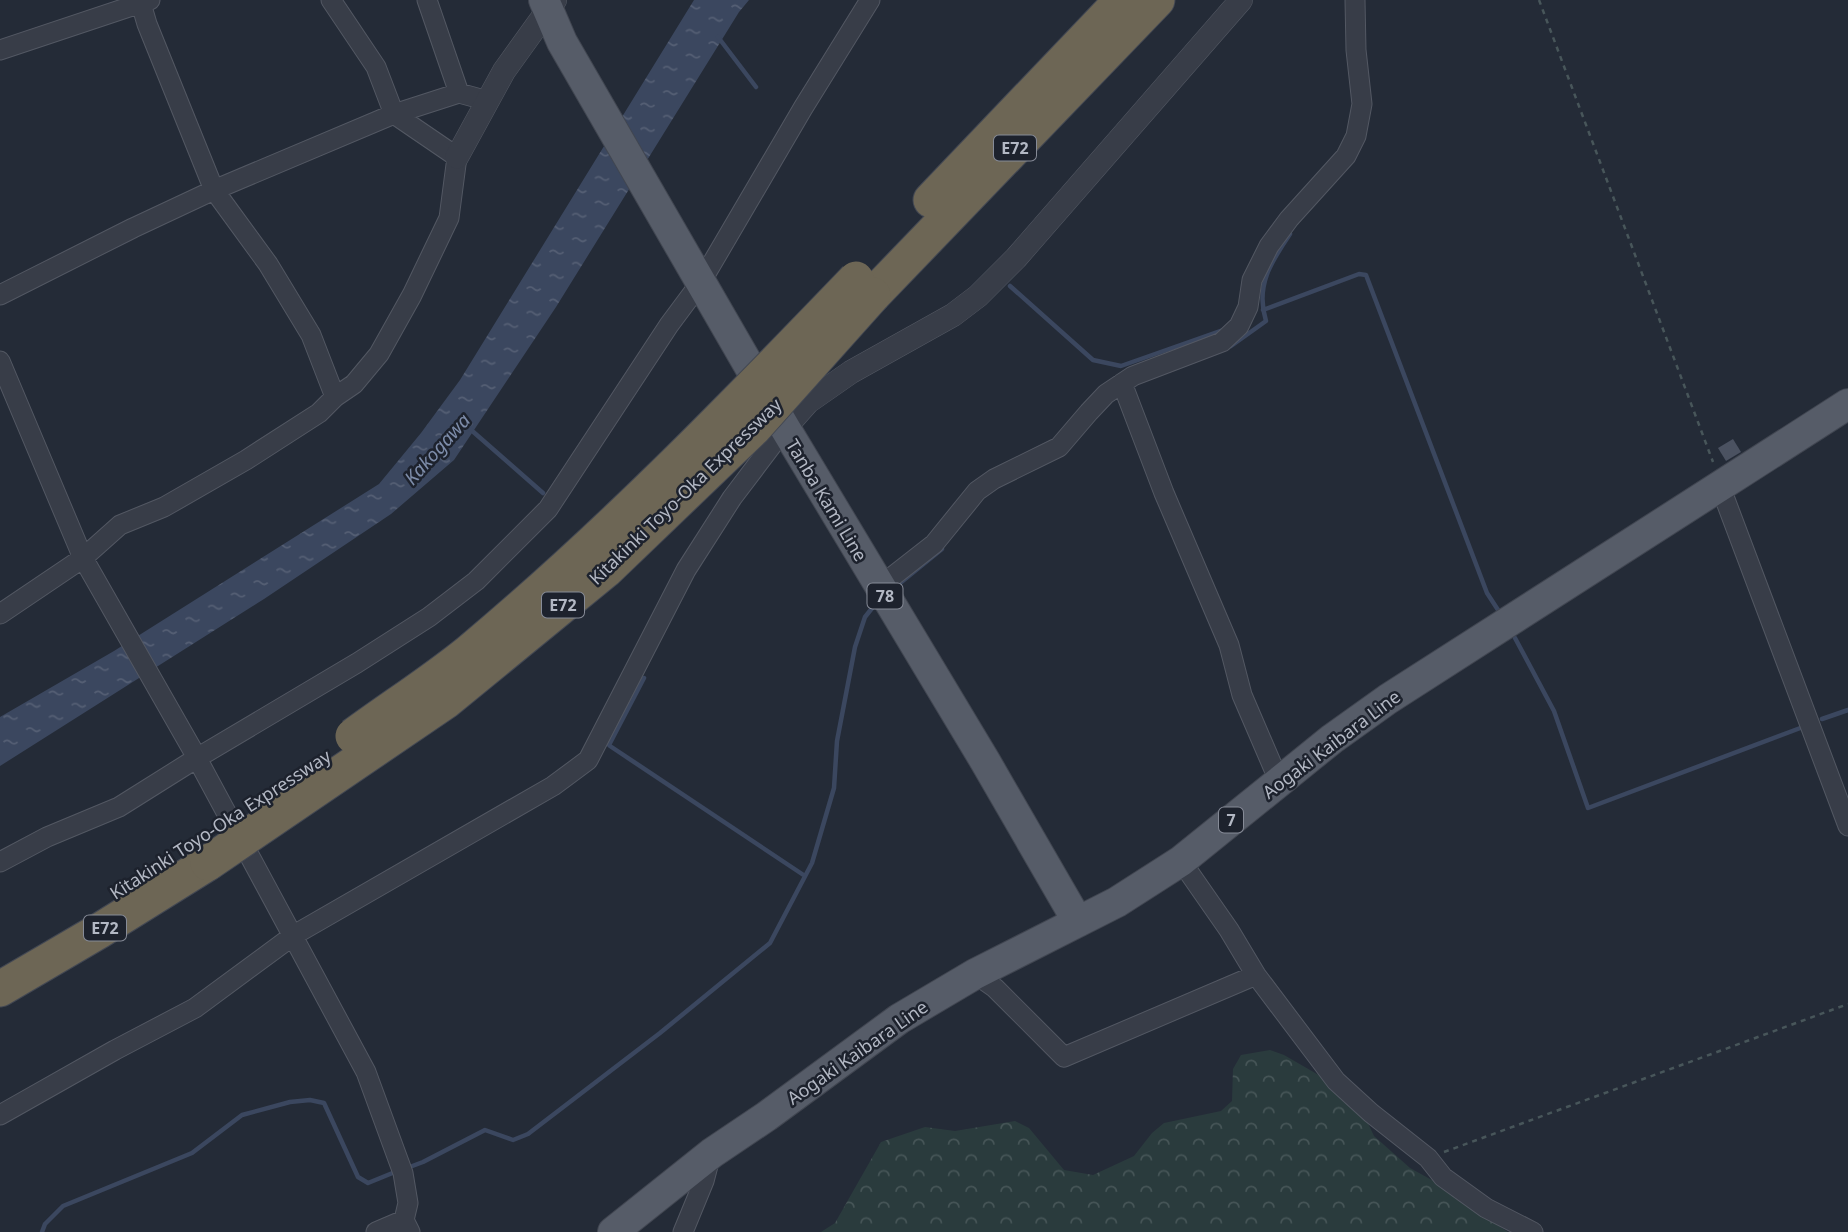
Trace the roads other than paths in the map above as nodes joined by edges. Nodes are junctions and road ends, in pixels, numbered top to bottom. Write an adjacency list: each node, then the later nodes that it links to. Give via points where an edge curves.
1 (331, 0): 13 (street, via 376,67)
2 (427, 0): 11 (street)
3 (870, 0): 16 (street)
4 (1122, 0): 17 (highway, Kitakinki Toyo-Oka Expressway / E72)
5 (1157, 0): 17 (highway, Kitakinki Toyo-Oka Expressway / E72)
6 (1241, 0): 23 (street, via 978,296 851,372 808,402)
7 (1355, 0): 20 (street, via 1362,104 1356,136 1346,156 1269,246 1252,280 1239,326 1222,342)
8 (144, 1): 10 (street); 15 (street, via 147,23)
9 (548, 3): 12 (street); 16 (main road, Tanba Kami Line / 78, via 562,41)
10 (0, 50)
11 (459, 93): 12 (street); 13 (street)
12 (488, 101): 14 (street)
13 (394, 114): 14 (street); 15 (street)
14 (457, 157): 21 (street, via 449,218 412,295 379,354 354,384)
15 (214, 190): 18 (street); 21 (street, via 268,264 311,335)
16 (697, 276): 23 (main road, Tanba Kami Line / 78); 28 (street, via 548,509 476,581 377,650)
17 (865, 287): 31 (highway, Kitakinki Toyo-Oka Expressway / E72, bridge, via 754,428 606,570 446,701)
18 (0, 295)
19 (0, 361): 25 (street)
20 (1122, 383): 26 (street, via 1088,412 1059,447 977,491 934,544); 29 (street)
21 (335, 397): 25 (street, via 319,413 246,460 164,508 120,526)
22 (1848, 404): 24 (main road, Aogaki Kaibara Line / 7)
23 (785, 428): 26 (main road, Tanba Kami Line / 78); 35 (street, via 686,570 587,760 553,786)
24 (1721, 485): 29 (main road, Aogaki Kaibara Line / 7, via 1388,699); 30 (street)
25 (83, 558): 27 (street); 28 (street)
26 (879, 587): 34 (main road, Tanba Kami Line / 78)
27 (0, 614)
28 (195, 753): 33 (street, via 119,807); 35 (street)
29 (1279, 781): 32 (main road, Aogaki Kaibara Line / 7)
30 (1848, 827)
31 (202, 852): 36 (highway, Kitakinki Toyo-Oka Expressway / E72, via 122,890); 39 (highway, Kitakinki Toyo-Oka Expressway / E72, via 99,931)
32 (1181, 861): 34 (main road, Aogaki Kaibara Line / 7); 38 (street)
33 (0, 862)
34 (1078, 922): 37 (main road, Aogaki Kaibara Line / 7)
35 (294, 935): 40 (street, via 195,1008); 42 (street, via 366,1072 403,1173)
36 (0, 962)
37 (975, 974): 38 (street, via 1064,1056); 41 (main road, Aogaki Kaibara Line / 7, via 898,1019)
38 (1256, 975): 46 (street, via 1336,1080 1371,1113 1428,1158 1443,1177 1486,1208)
39 (0, 989)
40 (0, 1115)
41 (712, 1153): 44 (main road, Aogaki Kaibara Line / 7); 45 (street)
42 (407, 1226): 43 (street)
43 (376, 1232)
44 (613, 1232)
45 (683, 1232)
46 (1533, 1232)

